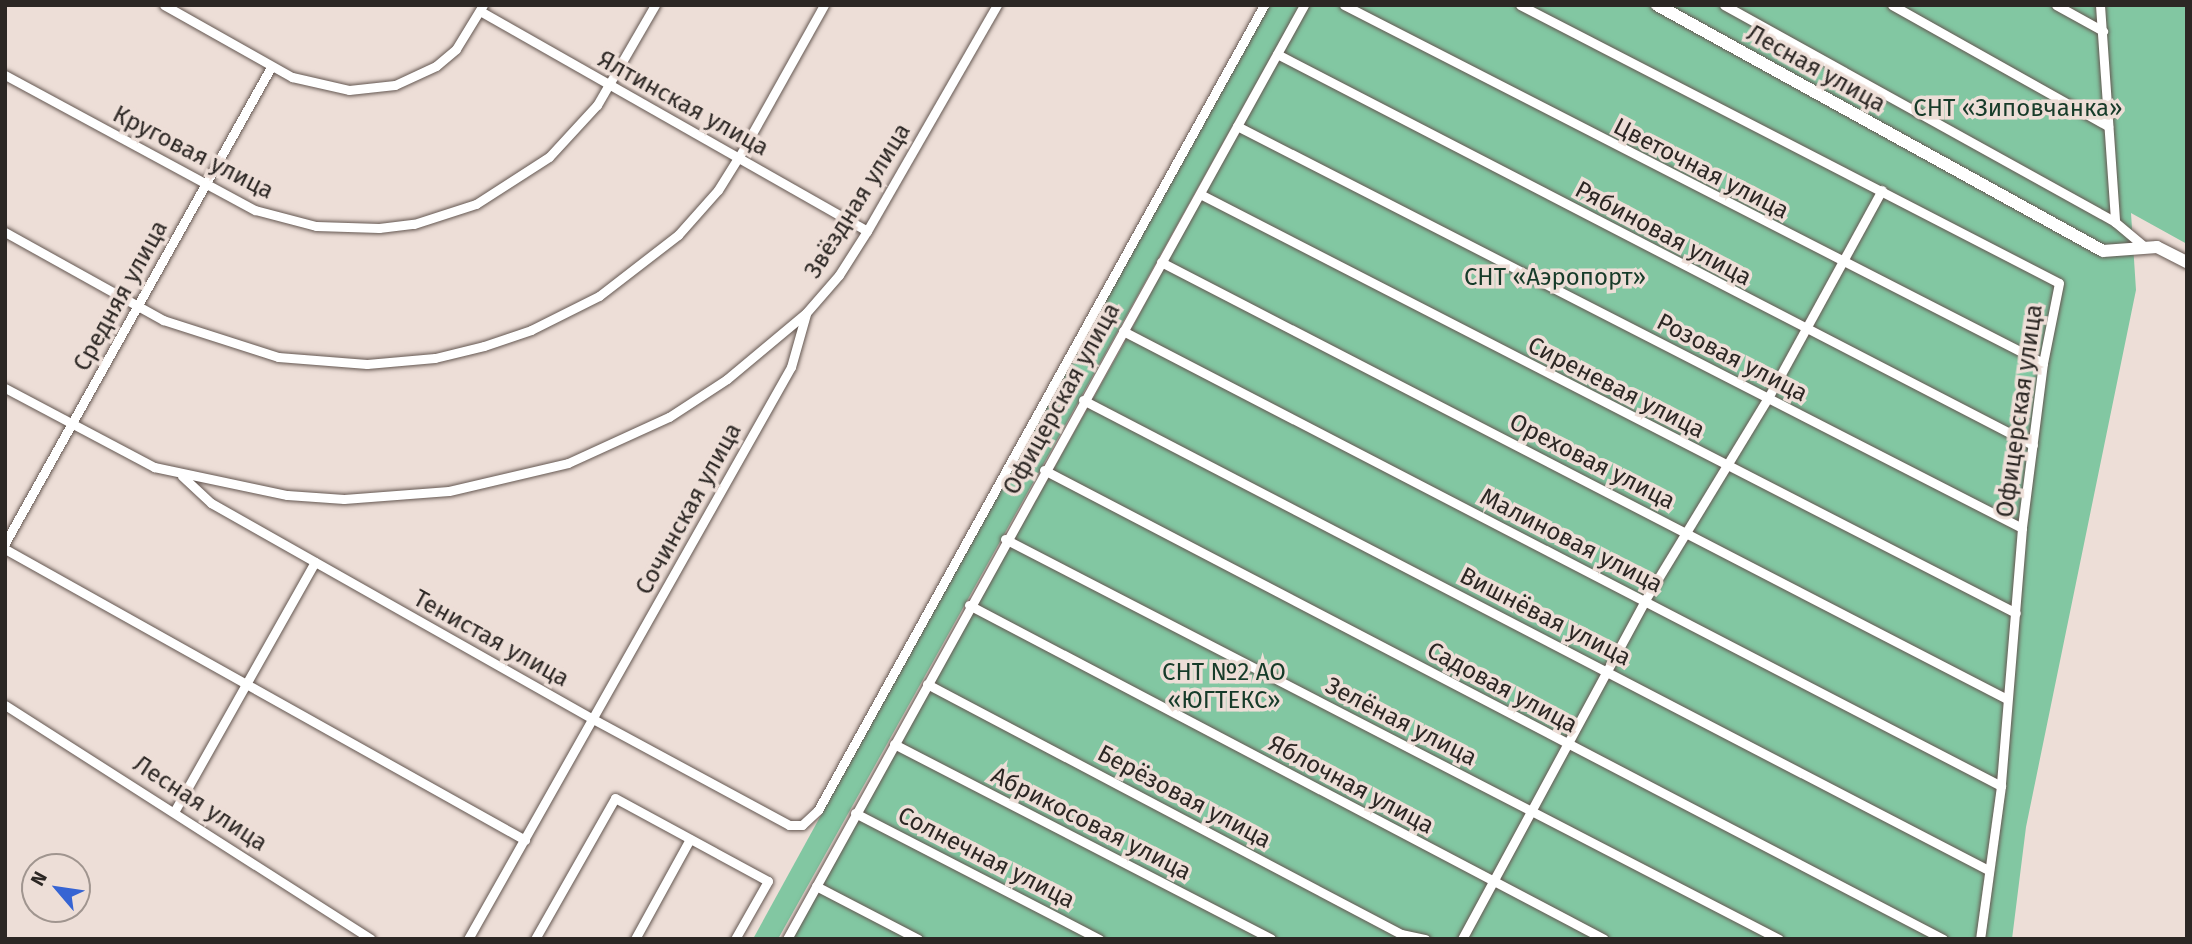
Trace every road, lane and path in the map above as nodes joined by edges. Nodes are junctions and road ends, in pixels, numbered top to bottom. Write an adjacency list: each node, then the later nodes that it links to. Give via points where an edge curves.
1 (164, 5): 17 (street)
2 (655, 5): 19 (street, Круговая улица)
3 (824, 5): 22 (street)
4 (997, 5): 27 (street, Звёздная улица)
5 (1264, 5): 60 (street, Тенистая улица, via 818,810 803,825 789,825)
6 (1304, 5): 16 (street, Офицерская улица)
7 (1344, 5): 32 (street, Цветочная улица)
8 (1520, 5): 24 (street, Офицерская улица)
9 (1657, 5): 29 (street, Лесная улица, via 2103,251)
10 (1724, 5): 26 (street, Лесная улица)
11 (1892, 5): 21 (street)
12 (2056, 5): 15 (street)
13 (2100, 5): 15 (street)
14 (481, 8): 17 (street, via 456,49 418,77 396,85 373,90 330,89); 19 (street, Ялтинская улица)
15 (2103, 31): 21 (street)
16 (1277, 54): 20 (street, Офицерская улица); 35 (street, Рябиновая улица)
17 (271, 67): 23 (street, Средняя улица)
18 (5, 75): 23 (street, Круговая улица)
19 (610, 85): 22 (street, Ялтинская улица); 23 (street, Круговая улица, via 570,137 527,174 476,204 414,224 348,229 316,226 255,210)
20 (1237, 126): 25 (street, Офицерская улица); 39 (street, Розовая улица)
21 (2108, 126): 26 (street)
22 (739, 157): 27 (street, Ялтинская улица); 33 (street, via 698,213 645,264 562,316 484,346 406,361 304,361 221,341)
23 (205, 186): 33 (street, Средняя улица)
24 (1882, 190): 32 (street); 37 (street, Офицерская улица, via 2059,283)
25 (1200, 194): 30 (street, Офицерская улица); 43 (street, Сиреневая улица)
26 (2115, 222): 29 (street, Лесная улица)
27 (867, 231): 34 (street, Звёздная улица, via 839,275)
28 (5, 232): 33 (street)
29 (2145, 247): 31 (street, Лесная улица)
30 (1161, 262): 36 (street, Офицерская улица); 47 (street, Ореховая улица)
31 (2187, 262)
32 (1844, 263): 35 (street); 37 (street, Цветочная улица)
33 (138, 306): 41 (street, Средняя улица)
34 (806, 313): 45 (street, Звёздная улица, via 727,379 669,417 568,463 494,484 392,498 344,499 287,495); 60 (street, Сочинская улица, via 791,367)
35 (1803, 330): 39 (street); 42 (street, Рябиновая улица)
36 (1123, 331): 40 (street, Офицерская улица); 52 (street, Малиновая улица)
37 (2043, 363): 42 (street, Офицерская улица)
38 (5, 388): 41 (street, Звёздная улица)
39 (1768, 398): 43 (street); 46 (street, Розовая улица)
40 (1083, 400): 44 (street, Офицерская улица); 55 (street, Вишнёвая улица)
41 (71, 425): 45 (street, Звёздная улица); 49 (street, Средняя улица)
42 (2032, 445): 46 (street, Офицерская улица)
43 (1724, 465): 47 (street); 54 (street, Сиреневая улица)
44 (1044, 470): 48 (street, Офицерская улица); 61 (street, Садовая улица)
45 (182, 476): 51 (street, Тенистая улица, via 211,503)
46 (2022, 528): 54 (street, Офицерская улица)
47 (1686, 532): 52 (street); 58 (street, Ореховая улица)
48 (1005, 539): 53 (street, Офицерская улица); 64 (street, Зелёная улица)
49 (5, 544)
50 (5, 549): 56 (street)
51 (315, 562): 56 (street); 60 (street, Тенистая улица)
52 (1645, 600): 55 (street); 63 (street, Малиновая улица)
53 (969, 606): 57 (street, Офицерская улица); 70 (street, Яблочная улица)
54 (2016, 613): 58 (street, Офицерская улица)
55 (1606, 671): 61 (street); 69 (street, Вишнёвая улица)
56 (247, 684): 65 (street); 68 (street)
57 (927, 684): 62 (street, Офицерская улица); 81 (street, Берёзовая улица, via 1401,934)
58 (2005, 698): 63 (street, Офицерская улица)
59 (5, 705): 65 (street, Лесная улица)
60 (593, 719): 68 (street, Сочинская улица)
61 (1566, 743): 64 (street); 85 (street, Садовая улица)
62 (894, 744): 66 (street, Офицерская улица); 80 (street, Абрикосовая улица)
63 (2001, 786): 69 (street, Офицерская улица)
64 (1531, 811): 70 (street); 84 (street, Зелёная улица)
65 (174, 813): 72 (street, Лесная улица)
66 (855, 813): 71 (street, Офицерская улица); 79 (street, Солнечная улица)
67 (690, 839): 74 (street, via 615,797); 75 (street); 76 (street, via 768,881)
68 (525, 840): 73 (street, Сочинская улица)
69 (1988, 870): 86 (street, Офицерская улица)
70 (1491, 880): 82 (street); 83 (street, Яблочная улица)
71 (816, 886): 77 (street, Офицерская улица); 78 (street)
72 (371, 939)
73 (468, 939)
74 (536, 939)
75 (635, 939)
76 (736, 939)
77 (788, 939)
78 (918, 939)
79 (1099, 939)
80 (1271, 939)
81 (1425, 939)
82 (1462, 939)
83 (1604, 939)
84 (1779, 939)
85 (1943, 939)
86 (1980, 939)

